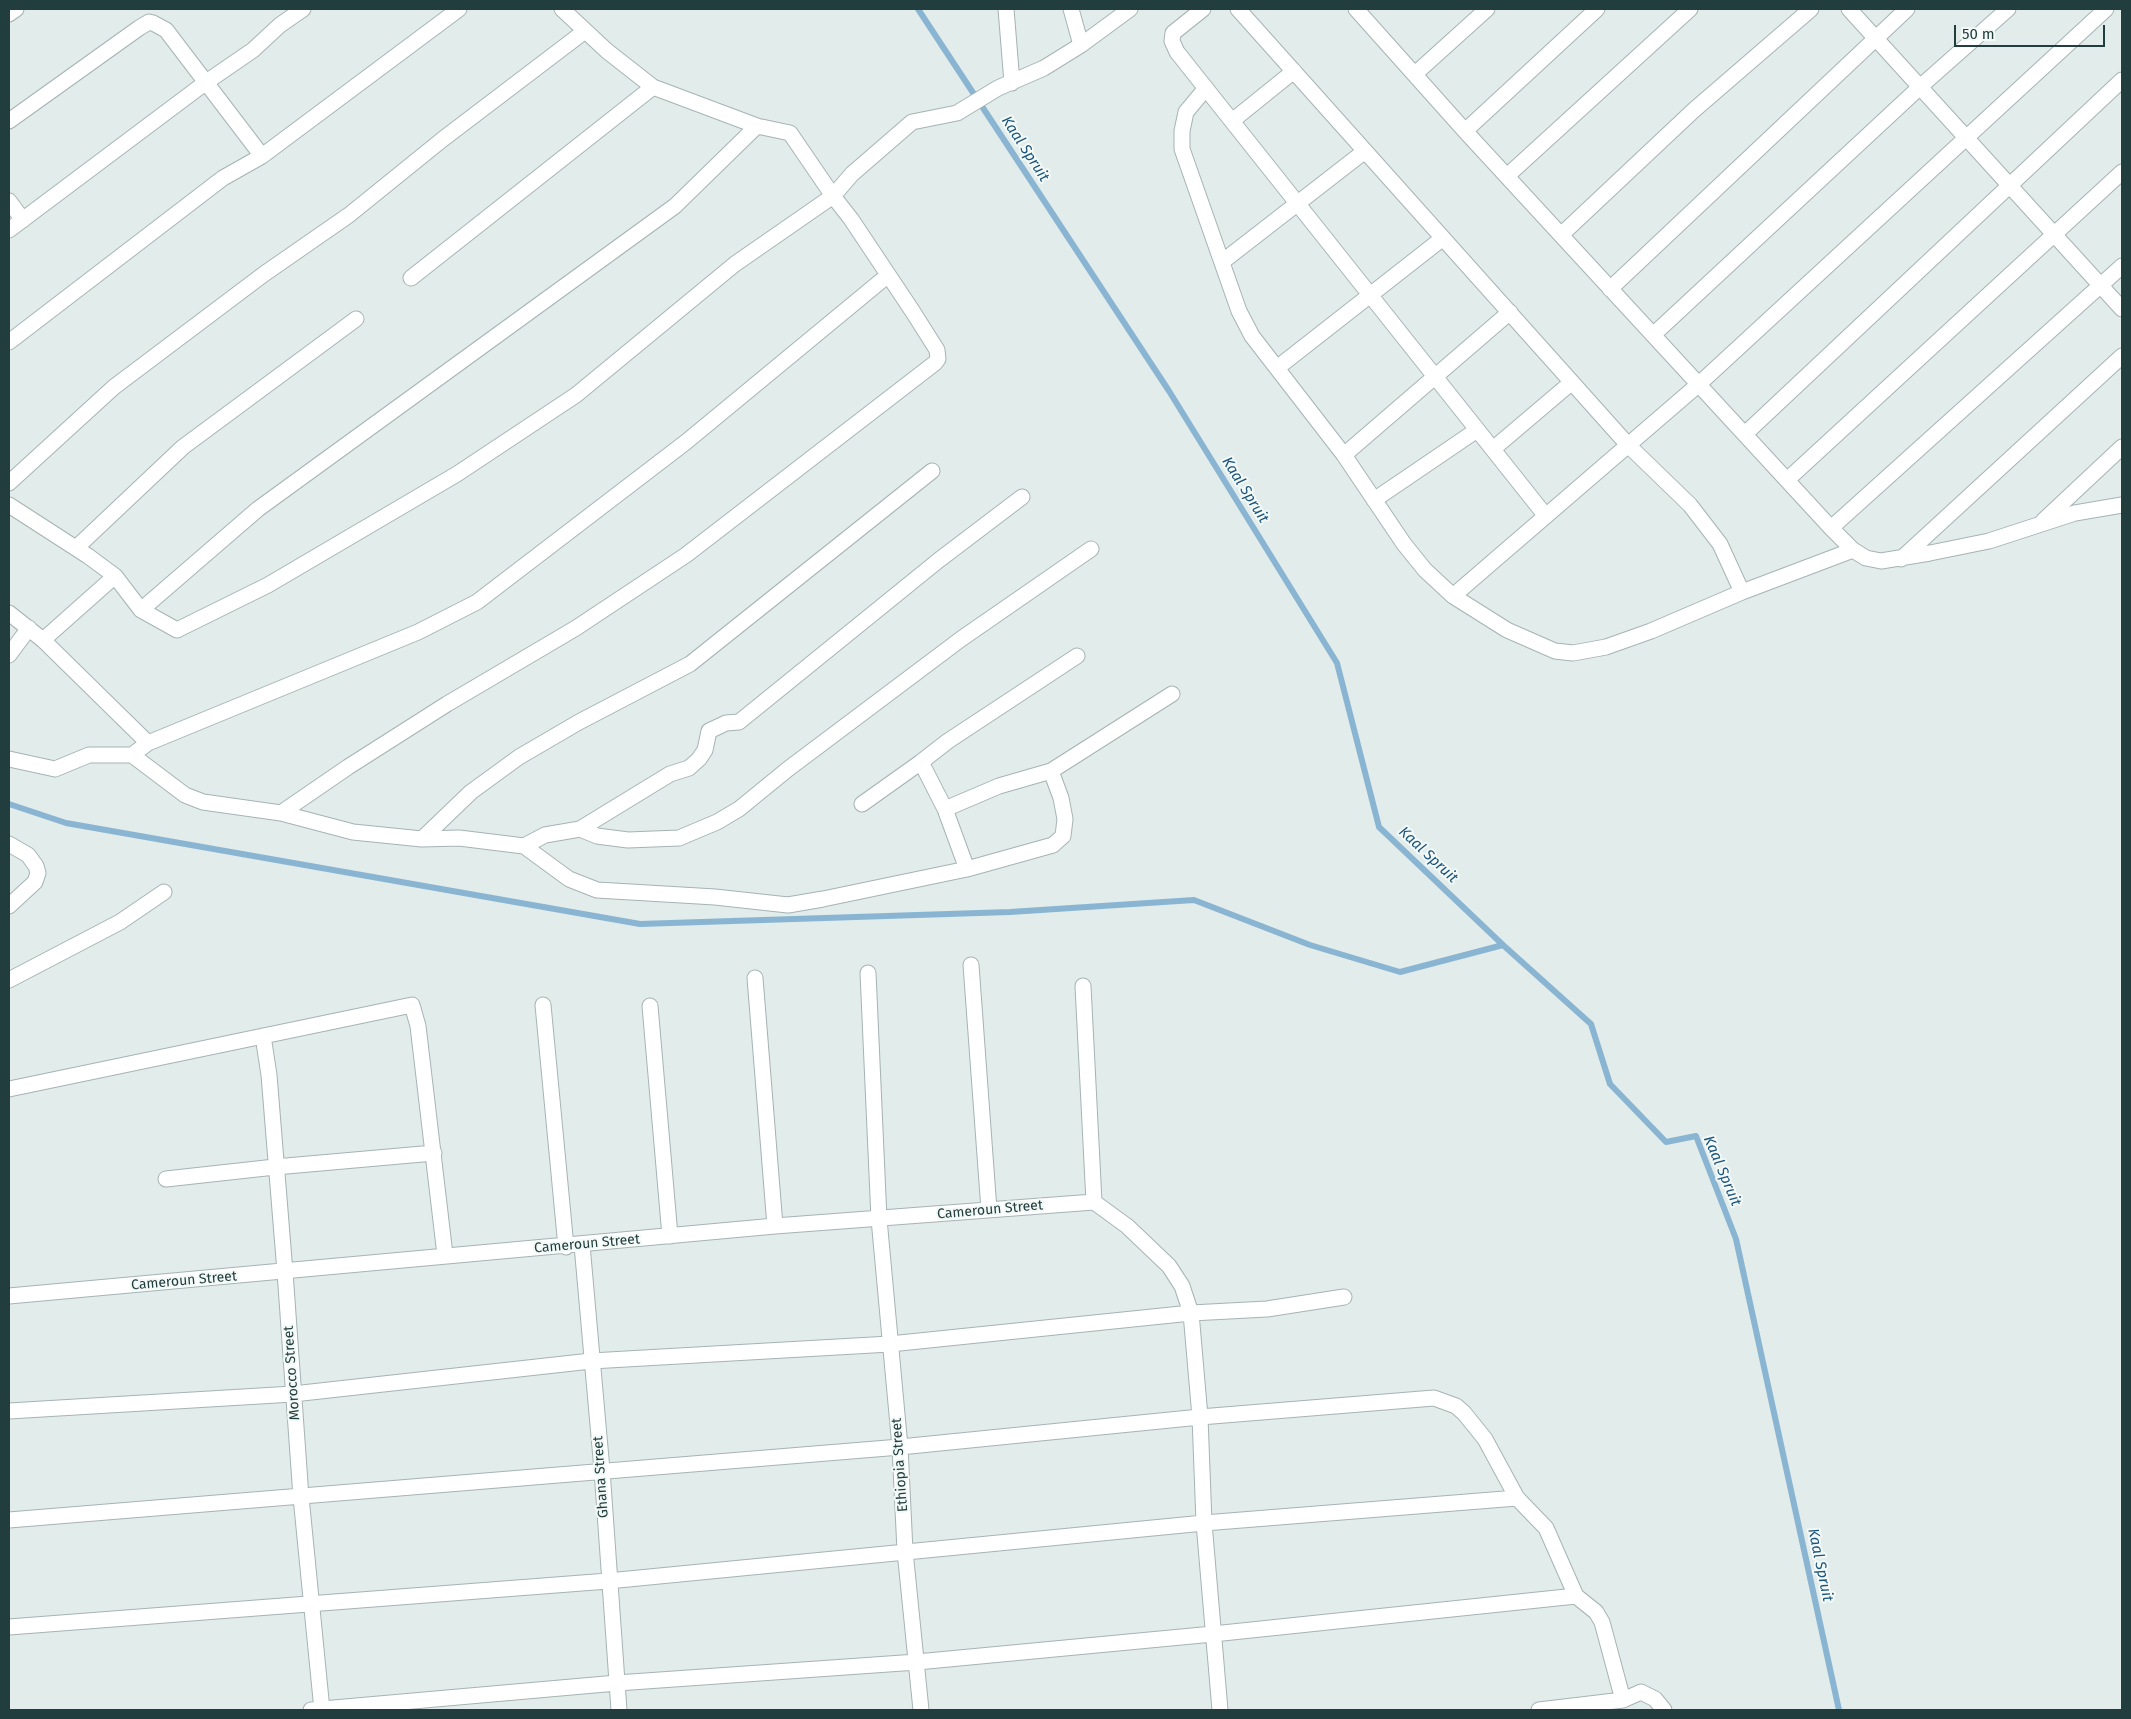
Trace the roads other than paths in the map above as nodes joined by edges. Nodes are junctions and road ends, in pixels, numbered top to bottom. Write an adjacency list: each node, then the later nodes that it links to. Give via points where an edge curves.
1 (16, 9): 19 (street)
2 (303, 9): 26 (street, via 253,50)
3 (459, 9): 37 (street)
4 (562, 9): 20 (street)
5 (1006, 9): 27 (street)
6 (1071, 9): 22 (street)
7 (1130, 9): 22 (street)
8 (1203, 9): 30 (street, via 1176,29 1172,41)
9 (1238, 9): 23 (street)
10 (1488, 9): 24 (street)
11 (1597, 9): 34 (street)
12 (1690, 9): 39 (street)
13 (1811, 9): 46 (street, via 1694,110)
14 (1849, 9): 21 (street)
15 (1907, 9): 21 (street)
16 (2008, 9): 28 (street)
17 (2106, 9): 35 (street)
18 (1362, 10): 24 (street)
19 (9, 14)
20 (585, 31): 29 (street); 74 (street, via 443,138 349,215 264,274 114,387)
21 (1876, 36): 28 (street); 54 (street)
22 (1081, 45): 27 (street, via 1044,68)
23 (1294, 71): 32 (street); 36 (street)
24 (1415, 74): 34 (street)
25 (2122, 80): 40 (street)
26 (205, 83): 31 (street, via 166,30 149,22); 37 (street); 44 (street)
27 (1005, 86): 41 (street, via 957,113 912,122 852,174)
28 (1921, 86): 35 (street); 59 (street)
29 (653, 87): 33 (street); 52 (street)
30 (1206, 88): 32 (street); 49 (street, via 1186,112 1181,144 1184,162)
31 (9, 121)
32 (1232, 121): 43 (street)
33 (757, 126): 41 (street, via 790,133); 89 (street, via 675,206 258,509)
34 (1465, 131): 39 (street)
35 (1966, 136): 40 (street); 65 (street)
36 (1365, 151): 43 (street); 48 (street)
37 (262, 156): 60 (street, via 223,178)
38 (2122, 172): 47 (street)
39 (1507, 176): 46 (street)
40 (2011, 186): 47 (street); 67 (street)
41 (833, 196): 51 (street); 89 (street, via 736,264 576,395 457,474 268,585 186,626 172,629)
42 (9, 201): 44 (street)
43 (1298, 204): 49 (street); 55 (street)
44 (23, 220): 45 (street)
45 (9, 230)
46 (1561, 235): 54 (street)
47 (2055, 235): 53 (street); 73 (street)
48 (1443, 238): 55 (street); 57 (street)
49 (1222, 262): 62 (street, via 1239,311 1252,336)
50 (2122, 266): 53 (street)
51 (887, 276): 96 (street, via 686,442 477,602 418,632); 103 (street, via 937,350 938,359 930,368 686,555 576,628 364,756)
52 (411, 278)
53 (2101, 286): 56 (street); 81 (street)
54 (1610, 289): 59 (street)
55 (1370, 295): 62 (street); 63 (street)
56 (2122, 309)
57 (1510, 312): 63 (street); 64 (street)
58 (356, 320): 82 (street, via 183,448)
59 (1653, 335): 65 (street)
60 (9, 342)
61 (2122, 356): 85 (street)
62 (1277, 368): 71 (street)
63 (1434, 376): 66 (street); 71 (street)
64 (1572, 382): 68 (street); 70 (street)
65 (1699, 384): 67 (street); 68 (street)
66 (1477, 430): 70 (street); 76 (street)
67 (1745, 434): 73 (street)
68 (1628, 445): 79 (street); 87 (street, via 1690,505 1720,544)
69 (2122, 447): 80 (street)
70 (1493, 449): 79 (street)
71 (1344, 455): 76 (street)
72 (932, 471): 105 (street, via 690,664 608,706 519,758 471,792)
73 (1787, 480): 81 (street)
74 (9, 483)
75 (1022, 497): 104 (street, via 739,722 726,723 709,731 704,750 689,768 670,774)
76 (1374, 500): 88 (street, via 1424,570)
77 (9, 505): 82 (street)
78 (2122, 505): 80 (street, via 2075,513)
79 (1545, 515): 88 (street)
80 (2037, 526): 85 (street, via 1989,541)
81 (1831, 528): 84 (street)
82 (76, 548): 86 (street)
83 (1091, 549): 104 (street, via 953,645 739,809 717,822 679,838 628,840 597,836)
84 (1853, 550): 85 (street, via 1872,559); 87 (street)
85 (1901, 559)
86 (115, 576): 89 (street); 92 (street)
87 (1742, 592): 88 (street, via 1651,631 1573,653 1555,651 1507,630)
88 (1453, 596)
89 (141, 610)
90 (9, 613): 91 (street)
91 (29, 628): 92 (street); 93 (street)
92 (43, 640): 96 (street)
93 (9, 655)
94 (1077, 656): 99 (street)
95 (1172, 694): 100 (street)
96 (148, 743): 97 (street)
97 (132, 755): 98 (street, via 88,755 55,769); 103 (street, via 185,795 204,802)
98 (9, 759)
99 (921, 762): 101 (street); 102 (street)
100 (1051, 771): 102 (street, via 999,786); 108 (street, via 1064,810 1063,836 1040,850)
101 (862, 804)
102 (944, 809): 108 (street)
103 (281, 812): 105 (street, via 353,832)
104 (580, 829): 107 (street, via 545,835)
105 (422, 839): 107 (street, via 459,838)
106 (9, 844): 110 (street, via 28,855 38,873 35,882)
107 (524, 846): 108 (street, via 569,879 597,890 788,905)
108 (967, 869)
109 (164, 892): 114 (street, via 120,922)
110 (9, 906)
111 (971, 965): 124 (street)
112 (868, 973): 125 (street, Ethiopia Street)
113 (755, 978): 126 (street)
114 (9, 980)
115 (1083, 986): 123 (street)
116 (543, 1004): 129 (street)
117 (650, 1006): 127 (street)
118 (263, 1036): 119 (street); 120 (street, via 412,1005 418,1026); 121 (street, Morocco Street)
119 (9, 1089)
120 (434, 1153): 121 (street); 130 (street)
121 (275, 1167): 122 (street); 131 (street, Morocco Street)
122 (166, 1179)
123 (1094, 1202): 124 (street, Cameroun Street); 134 (street, via 1127,1226 1169,1266 1182,1286)
124 (989, 1210): 125 (street, Cameroun Street)
125 (879, 1219): 126 (street, Cameroun Street); 135 (street, Ethiopia Street)
126 (775, 1226): 127 (street, Cameroun Street)
127 (670, 1236): 128 (street, Cameroun Street)
128 (582, 1245): 129 (street, Cameroun Street); 136 (street, Ghana Street)
129 (566, 1247): 130 (street, Cameroun Street)
130 (445, 1255): 131 (street, Cameroun Street)
131 (286, 1272): 132 (street, Cameroun Street); 137 (street, Morocco Street)
132 (9, 1296)
133 (1344, 1297): 134 (street, via 1267,1308)
134 (1191, 1313): 135 (street); 139 (street)
135 (890, 1344): 136 (street); 140 (street, Ethiopia Street)
136 (591, 1362): 137 (street); 141 (street, Ghana Street)
137 (293, 1394): 138 (street); 142 (street, Morocco Street)
138 (9, 1411)
139 (1200, 1416): 140 (street); 143 (street, via 1434,1398 1445,1400 1460,1409 1485,1439); 145 (street)
140 (900, 1447): 141 (street); 146 (street, Ethiopia Street)
141 (602, 1470): 142 (street); 147 (street, Ghana Street)
142 (301, 1497): 144 (street); 149 (street, Morocco Street)
143 (1517, 1498): 145 (street); 148 (street, via 1546,1528)
144 (9, 1520)
145 (1204, 1523): 146 (street); 151 (street)
146 (905, 1551): 147 (street); 152 (street, Ethiopia Street)
147 (608, 1581): 149 (street); 153 (street, Ghana Street)
148 (1576, 1596): 151 (street); 154 (street, via 1596,1612 1602,1622)
149 (310, 1605): 150 (street); 155 (street, Morocco Street)
150 (9, 1627)
151 (1213, 1634): 152 (street); 158 (street)
152 (917, 1662): 153 (street); 157 (street, Ethiopia Street)
153 (617, 1683): 155 (street); 156 (street, Ghana Street)
154 (1623, 1700): 159 (street); 160 (street, via 1641,1692 1656,1700)
155 (318, 1710)
156 (619, 1710)
157 (920, 1710)
158 (1220, 1710)
159 (1539, 1710)
160 (1664, 1710)

